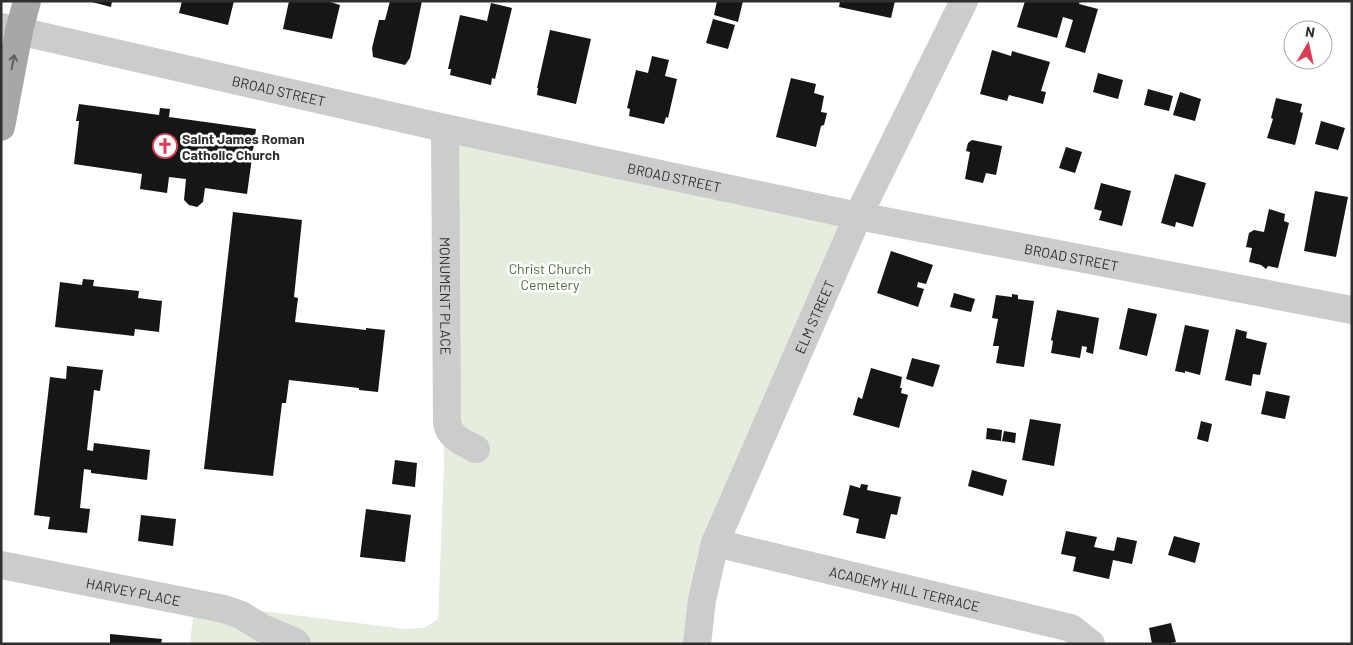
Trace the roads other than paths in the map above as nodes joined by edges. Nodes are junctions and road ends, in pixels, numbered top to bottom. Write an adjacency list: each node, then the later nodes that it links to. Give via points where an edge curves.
1 (27, 1): 3 (main road)
2 (964, 1): 6 (street, ELM STREET)
3 (10, 29): 4 (main road, one-way to 3); 5 (street, BROAD STREET)
4 (1, 128)
5 (445, 128): 6 (street, BROAD STREET); 8 (street, MONUMENT PLACE, via 447,423 454,436)
6 (858, 216): 7 (street, BROAD STREET); 9 (street, ELM STREET)
7 (1352, 310)
8 (476, 449)
9 (715, 543): 13 (street, ELM STREET, via 702,600); 14 (street, ACADEMY HILL TERRACE, via 1071,628)
10 (1, 565): 11 (street, HARVEY PLACE, via 216,608 241,615)
11 (263, 636): 12 (street, HARVEY PLACE)
12 (298, 644)
13 (697, 644)
14 (1091, 644)

